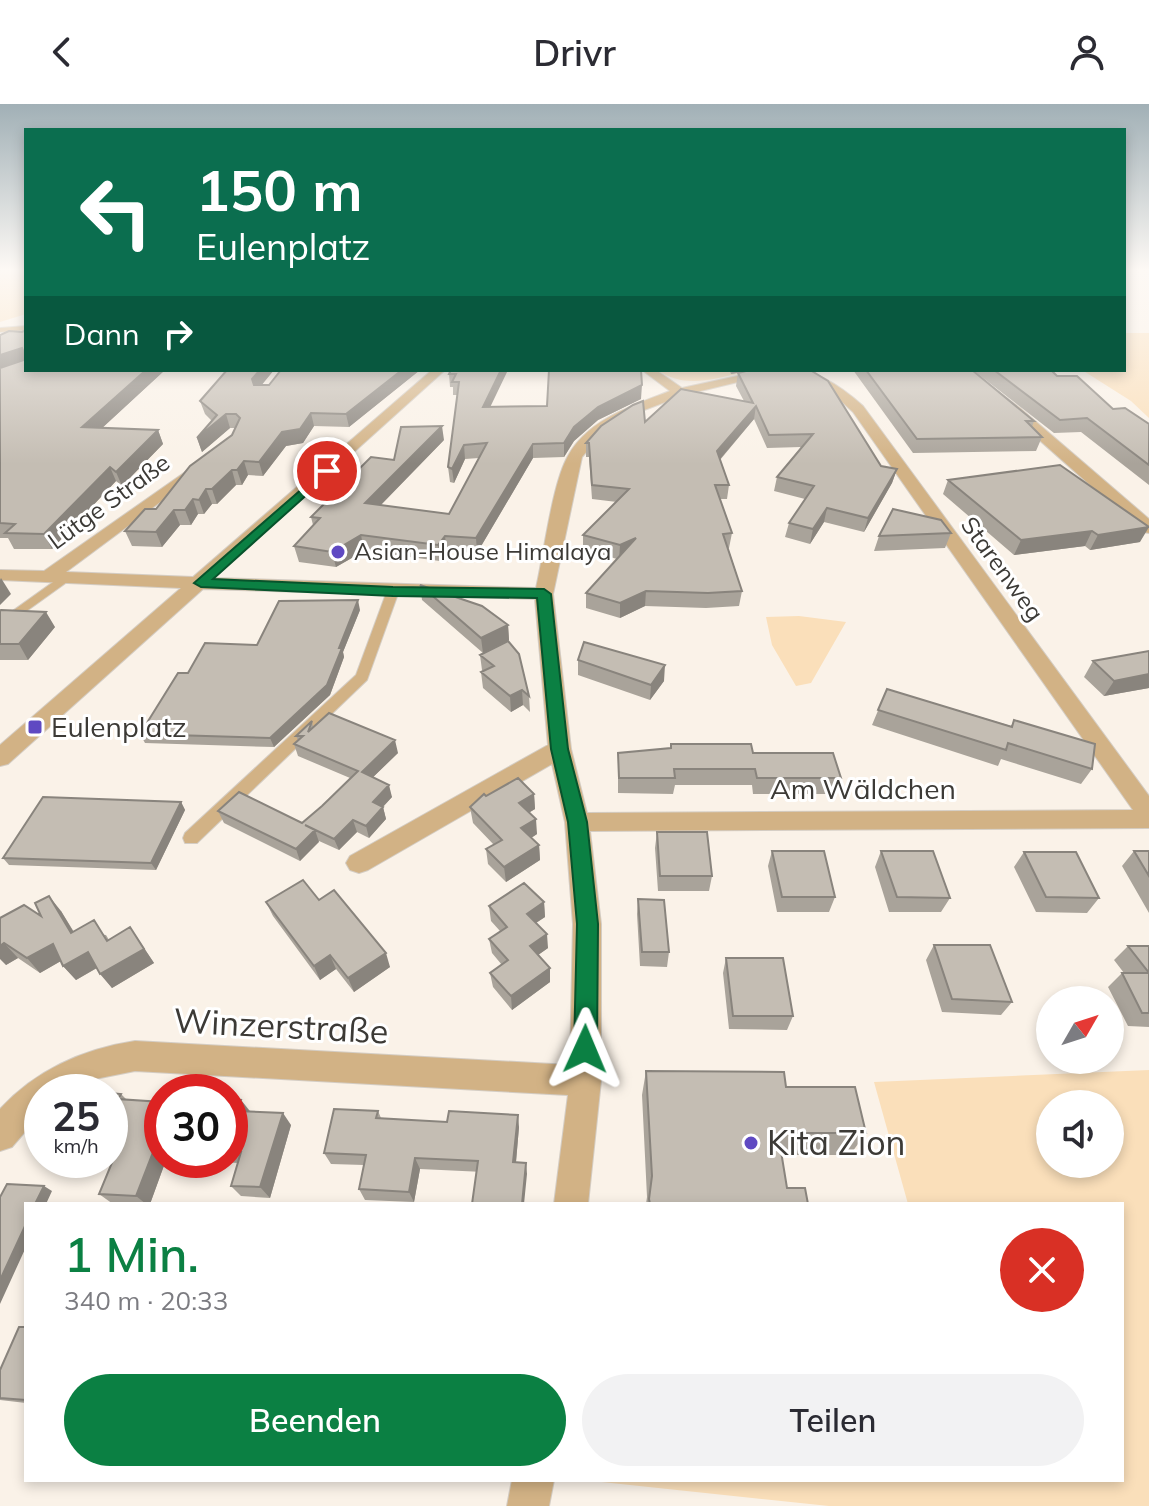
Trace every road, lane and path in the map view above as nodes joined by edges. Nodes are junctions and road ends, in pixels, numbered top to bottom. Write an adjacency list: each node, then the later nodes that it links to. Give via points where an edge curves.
1 (437, 372): 11 (street)
2 (651, 372): 6 (street)
3 (773, 372): 6 (street)
4 (803, 372): 17 (street, Starenweg, via 858,409)
5 (964, 372): 8 (street)
6 (680, 392): 13 (street, via 626,412 594,434 575,456)
7 (217, 453): 10 (street, Lütge Straße)
8 (1149, 528)
9 (0, 575): 10 (street)
10 (55, 579): 11 (street); 14 (lane)
11 (201, 583): 12 (street); 16 (street)
12 (393, 591): 13 (street); 19 (lane, via 362,677)
13 (544, 594): 15 (street)
14 (0, 626)
15 (560, 749): 18 (street); 20 (street)
16 (0, 758)
17 (1149, 817): 18 (street, Am Wäldchen)
18 (577, 822): 21 (street, via 587,924)
19 (191, 838)
20 (359, 863)
21 (585, 1081): 22 (street, Winzerstraße, via 135,1056 76,1070 37,1094); 23 (street)
22 (0, 1135)
23 (571, 1202)
24 (533, 1482): 25 (street)
25 (528, 1506)

